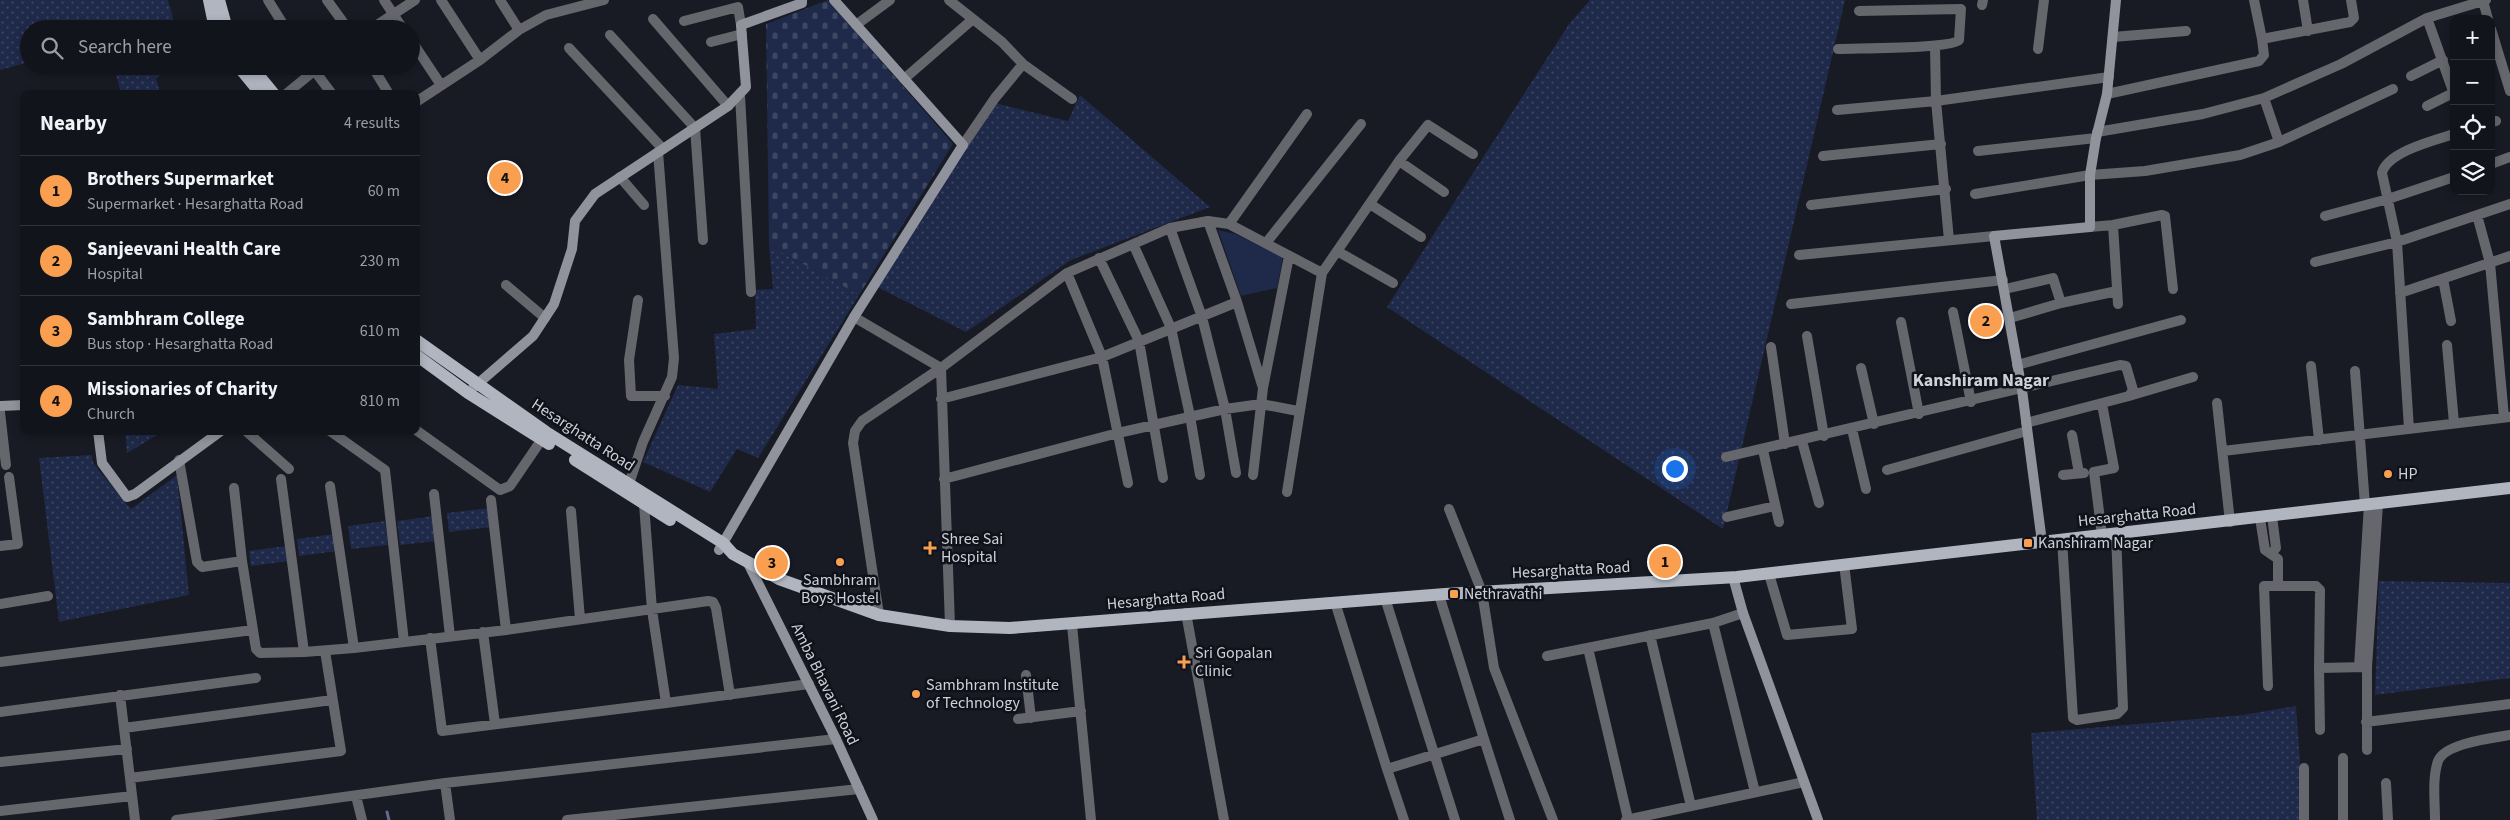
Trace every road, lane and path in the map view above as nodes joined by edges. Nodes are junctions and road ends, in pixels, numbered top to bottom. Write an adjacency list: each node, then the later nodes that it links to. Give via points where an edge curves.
1 (209, 0): 27 (main road)
2 (219, 0): 28 (main road)
3 (268, 0): 29 (street)
4 (327, 0): 30 (street)
5 (384, 0): 23 (street)
6 (415, 0): 23 (street)
7 (441, 0): 50 (street)
8 (500, 0): 36 (street)
9 (604, 0): 20 (street)
10 (834, 0): 35 (street)
11 (890, 0): 35 (street)
12 (949, 0): 26 (street)
13 (2044, 0): 48 (street)
14 (2116, 0): 41 (street)
15 (2254, 0): 42 (street)
16 (2302, 0): 39 (street)
17 (2351, 0): 39 (street, via 2354,18 2350,22)
18 (2484, 0): 21 (street); 24 (street)
19 (806, 1): 37 (street)
20 (582, 3): 36 (street, via 551,12)
21 (2460, 4): 25 (street)
22 (1859, 11): 45 (street, via 1961,9 1958,42)
23 (393, 14): 31 (street); 32 (street)
24 (2487, 15)
25 (2427, 18): 51 (street); 71 (street, via 2341,64)
26 (973, 19): 52 (street); 60 (street)
27 (213, 20)
28 (225, 20)
29 (280, 20)
30 (341, 20)
31 (384, 20)
32 (397, 20)
33 (653, 20): 75 (street)
34 (684, 21): 37 (street, via 738,7)
35 (856, 25): 60 (street)
36 (519, 30): 50 (street)
37 (742, 30): 43 (street); 70 (street, via 747,84)
38 (2186, 31): 41 (street)
39 (2308, 31): 42 (street)
40 (610, 35): 80 (street)
41 (2113, 37): 59 (street)
42 (2262, 39): 69 (street, via 2264,55 2259,60)
43 (711, 42)
44 (2495, 42): 68 (street)
45 (1935, 46): 47 (street); 74 (street)
46 (569, 48): 86 (street)
47 (1838, 49)
48 (2038, 49)
49 (420, 54): 61 (street)
50 (480, 60): 61 (street)
51 (2443, 60): 58 (street); 76 (street, via 2454,91)
52 (1023, 64): 73 (street); 85 (street)
53 (245, 75): 63 (main road)
54 (258, 75): 64 (main road)
55 (307, 75): 65 (street)
56 (320, 75): 66 (street)
57 (377, 75): 67 (street)
58 (2411, 76)
59 (2109, 77): 69 (street); 74 (street)
60 (904, 79): 85 (street)
61 (441, 85): 72 (street)
62 (2393, 89): 83 (street)
63 (258, 90)
64 (271, 90)
65 (290, 90)
66 (329, 90)
67 (387, 90)
68 (2510, 92)
69 (2107, 94): 81 (street)
70 (740, 96): 75 (street); 133 (street)
71 (2264, 98): 81 (street); 83 (street)
72 (420, 99)
73 (1072, 99)
74 (1936, 101): 77 (street); 84 (street)
75 (728, 106): 80 (street)
76 (2427, 106)
77 (1837, 110)
78 (1307, 114): 107 (street)
79 (1361, 124): 116 (street)
80 (695, 128): 86 (street); 113 (street)
81 (2097, 135): 87 (street); 93 (street)
82 (2450, 135): 99 (street, via 2413,147 2386,164 2382,173)
83 (2279, 142): 93 (street, via 2240,155 2144,171)
84 (1941, 144): 89 (street); 96 (street)
85 (963, 145): 141 (street)
86 (661, 150): 94 (street); 166 (street, via 674,358 672,376)
87 (1978, 151)
88 (1473, 154): 91 (street, via 1428,125)
89 (1823, 156)
90 (2510, 157): 92 (street)
91 (1399, 161): 97 (street); 100 (street)
92 (2495, 163)
93 (2090, 175): 98 (street); 109 (street)
94 (620, 176): 102 (street); 143 (street, via 595,194 574,221 572,249 554,304)
95 (2450, 178): 99 (street)
96 (1946, 189): 103 (street); 114 (street)
97 (1444, 192)
98 (1974, 194)
99 (2388, 199): 105 (street); 115 (street)
100 (1370, 204): 112 (street); 118 (street)
101 (2510, 204): 104 (street)
102 (644, 205)
103 (1811, 205)
104 (2477, 215): 115 (street); 124 (street)
105 (2325, 216)
106 (1208, 221): 107 (street); 110 (street); 136 (street)
107 (1229, 224): 116 (street)
108 (2113, 225): 109 (street); 131 (street, via 2165,216); 132 (street)
109 (2090, 227): 111 (street)
110 (1170, 228): 117 (street); 142 (street)
111 (1994, 236): 114 (street); 130 (street)
112 (1421, 237)
113 (703, 240)
114 (1949, 240): 119 (street)
115 (2397, 242): 123 (street); 134 (street)
116 (1266, 243): 120 (street)
117 (1134, 246): 122 (street); 148 (street)
118 (1337, 251): 126 (street); 128 (street)
119 (1799, 255)
120 (1289, 256): 126 (street); 163 (street)
121 (2510, 256): 124 (street)
122 (1099, 258): 125 (street); 150 (street)
123 (2315, 262)
124 (2490, 263): 127 (street); 180 (street)
125 (1067, 273): 154 (street); 158 (street)
126 (1322, 273): 176 (street)
127 (2443, 279): 134 (street); 146 (street)
128 (1393, 283)
129 (506, 285): 143 (street)
130 (2004, 285): 137 (street, via 2053,278); 138 (street); 144 (street)
131 (2173, 289)
132 (2117, 291): 137 (street); 139 (street)
133 (751, 292)
134 (2400, 293): 186 (street)
135 (638, 300): 166 (street, via 629,360 631,396)
136 (1237, 302): 142 (street); 163 (street)
137 (2061, 303): 144 (street)
138 (1791, 304)
139 (2118, 304)
140 (1953, 312): 169 (street)
141 (854, 317): 158 (street); 241 (street)
142 (1202, 317): 148 (street); 175 (street)
143 (545, 318): 162 (street, via 533,336)
144 (2010, 318): 156 (street)
145 (2181, 320): 156 (street)
146 (2451, 321)
147 (1901, 322): 178 (street)
148 (1170, 328): 150 (street); 179 (street)
149 (1807, 336): 195 (street)
150 (1139, 342): 154 (street); 182 (street)
151 (420, 343): 162 (main road, Hesarghatta Road)
152 (2447, 345): 181 (street)
153 (1771, 347): 199 (street)
154 (1102, 356): 168 (street); 188 (street)
155 (420, 358): 165 (main road, Hesarghatta Road)
156 (2017, 365): 164 (street)
157 (2311, 366): 198 (street)
158 (941, 368): 168 (street); 257 (street, via 862,421 854,432)
159 (1861, 368): 183 (street)
160 (2355, 371): 194 (street)
161 (2193, 377): 167 (street)
162 (478, 383): 165 (street); 218 (main road, Hesarghatta Road, via 546,432)
163 (1263, 388): 171 (street)
164 (2022, 390): 167 (street, via 2124,365 2133,390); 169 (street); 184 (street)
165 (468, 393): 196 (main road, Hesarghatta Road)
166 (664, 396): 218 (street, via 643,442)
167 (2129, 396): 172 (street)
168 (941, 398): 216 (street)
169 (1971, 402): 178 (street)
170 (2217, 403): 201 (street)
171 (1261, 404): 175 (street); 176 (street); 212 (street)
172 (2102, 404): 184 (street); 207 (street, via 2114,468)
173 (20, 405): 174 (street)
174 (0, 406)
175 (1225, 409): 179 (street); 208 (street)
176 (1298, 411): 223 (street)
177 (0, 412): 204 (street)
178 (1919, 414): 183 (street)
179 (1190, 416): 182 (street); 211 (street)
180 (2507, 417): 181 (street)
181 (2454, 423): 186 (street)
182 (1153, 424): 188 (street); 214 (street)
183 (1874, 424): 185 (street)
184 (2026, 427): 206 (street); 239 (street)
185 (1852, 429): 195 (street); 222 (street)
186 (2409, 429): 194 (street)
187 (420, 433): 196 (street, via 500,490 510,486)
188 (1118, 433): 216 (street); 217 (street)
189 (98, 435): 203 (street, via 102,463 127,497)
190 (215, 435): 203 (street)
191 (250, 435): 205 (street)
192 (336, 435): 268 (street, via 386,470)
193 (2072, 435): 209 (street)
194 (2362, 435): 198 (street); 228 (street)
195 (1824, 436): 197 (street)
196 (542, 439): 226 (main road, Hesarghatta Road)
197 (1802, 440): 199 (street); 227 (street)
198 (2320, 440): 201 (street)
199 (1785, 444): 200 (street)
200 (1763, 450): 202 (street); 229 (street)
201 (2223, 452): 235 (street)
202 (1726, 457)
203 (179, 460): 242 (street, via 197,562 202,567)
204 (6, 465)
205 (289, 470)
206 (1887, 470)
207 (2094, 472): 209 (street); 237 (street)
208 (1236, 473)
209 (2078, 473): 210 (street)
210 (2063, 474)
211 (1200, 475)
212 (1253, 475)
213 (9, 477): 240 (street, via 18,544)
214 (1162, 478)
215 (282, 479): 272 (street)
216 (944, 479): 261 (street)
217 (1128, 483)
218 (629, 484): 226 (main road, Hesarghatta Road)
219 (330, 486): 269 (street)
220 (234, 488): 242 (street)
221 (2510, 488): 228 (main road, Hesarghatta Road)
222 (1866, 489)
223 (1287, 492)
224 (434, 494): 266 (street)
225 (491, 500): 263 (street)
226 (646, 501): 241 (main road, Hesarghatta Road); 254 (street)
227 (1819, 503)
228 (2371, 505): 232 (main road, Hesarghatta Road); 275 (street)
229 (1776, 506): 233 (street); 234 (street)
230 (1449, 509): 248 (street)
231 (571, 511): 258 (street)
232 (2266, 517): 235 (main road, Hesarghatta Road); 247 (street, via 2265,550 2278,559)
233 (1727, 518)
234 (1779, 522)
235 (2230, 522): 236 (main road, Hesarghatta Road)
236 (2116, 534): 237 (main road, Hesarghatta Road); 238 (street, via 2123,708 2116,714 2077,720 2073,718)
237 (2102, 535): 238 (main road, Hesarghatta Road)
238 (2062, 539): 239 (main road, Hesarghatta Road)
239 (2042, 542): 244 (main road, Hesarghatta Road)
240 (0, 546)
241 (721, 547): 243 (main road, Hesarghatta Road)
242 (242, 561): 262 (street)
243 (748, 563): 257 (main road, Hesarghatta Road, via 779,579); 279 (street, Amba Bhavani Road)
244 (1844, 564): 245 (main road, Hesarghatta Road); 245 (street, via 1852,628 1787,636)
245 (1769, 574): 246 (main road, Hesarghatta Road)
246 (1733, 577): 248 (main road, Hesarghatta Road); 256 (street)
247 (2278, 586): 276 (street, via 2316,586 2320,590); 280 (street, via 2264,586)
248 (1482, 592): 249 (main road, Hesarghatta Road); 326 (street, via 1494,668)
249 (1439, 595): 251 (main road, Hesarghatta Road); 296 (street)
250 (48, 596): 253 (street)
251 (1385, 598): 252 (main road, Hesarghatta Road); 300 (street)
252 (1335, 602): 255 (main road, Hesarghatta Road); 304 (street)
253 (0, 604)
254 (652, 610): 258 (street); 282 (street, via 708,600 713,602); 284 (street)
255 (1186, 613): 260 (main road, Hesarghatta Road); 322 (street)
256 (1743, 613): 259 (street); 306 (street)
257 (879, 615): 261 (main road, Hesarghatta Road)
258 (580, 619): 263 (street)
259 (1713, 623): 265 (street); 310 (street)
260 (1072, 625): 261 (main road, Hesarghatta Road); 286 (street)
261 (950, 626)
262 (253, 630): 272 (street, via 256,649 260,653); 274 (street)
263 (506, 630): 264 (street)
264 (483, 632): 266 (street); 291 (street)
265 (1650, 635): 270 (street); 313 (street)
266 (450, 636): 267 (street)
267 (430, 638): 268 (street); 291 (street, via 442,731)
268 (404, 642): 269 (street)
269 (354, 648): 271 (street)
270 (1588, 648): 273 (street); 327 (street)
271 (324, 651): 272 (street); 283 (street)
272 (304, 652)
273 (1547, 656)
274 (0, 662)
275 (2363, 667): 276 (street); 290 (street)
276 (2319, 668): 293 (street)
277 (1026, 675): 288 (street)
278 (256, 678): 281 (street)
279 (809, 684): 282 (street); 295 (street, Amba Bhavani Road)
280 (2268, 686)
281 (120, 695): 287 (street); 292 (street)
282 (730, 695): 284 (street)
283 (332, 700): 292 (street); 305 (street, via 341,751)
284 (666, 703): 291 (street)
285 (2510, 704): 290 (street)
286 (1081, 711): 288 (street); 321 (street)
287 (0, 712)
288 (1031, 718): 289 (street)
289 (1018, 719)
290 (2366, 722): 299 (street)
291 (495, 724)
292 (124, 728): 298 (street)
293 (2320, 730)
294 (2510, 735): 297 (street); 332 (street, via 2469,743 2446,752 2438,760)
295 (836, 739): 308 (street); 309 (street, Amba Bhavani Road)
296 (1484, 739): 300 (street); 325 (street)
297 (2510, 740)
298 (127, 749): 302 (street); 305 (street)
299 (2367, 750)
300 (1433, 755): 304 (street); 324 (street)
301 (2343, 758): 330 (street)
302 (0, 762)
303 (2304, 768): 329 (street)
304 (1387, 769): 323 (street)
305 (130, 778): 311 (street)
306 (1804, 782): 310 (street); 328 (street)
307 (2386, 783): 331 (street)
308 (445, 784): 312 (street); 318 (street)
309 (859, 789): 319 (street); 320 (street, Amba Bhavani Road)
310 (1755, 792): 313 (street)
311 (132, 796): 314 (street); 315 (street)
312 (356, 796): 316 (street); 317 (street)
313 (1691, 806): 327 (street)
314 (0, 811)
315 (135, 820)
316 (176, 820)
317 (362, 820)
318 (450, 820)
319 (567, 820)
320 (872, 820)
321 (1091, 820)
322 (1224, 820)
323 (1404, 820)
324 (1455, 820)
325 (1510, 820)
326 (1553, 820)
327 (1627, 820)
328 (1818, 820)
329 (2304, 820)
330 (2343, 820)
331 (2388, 820)
332 (2436, 820)

